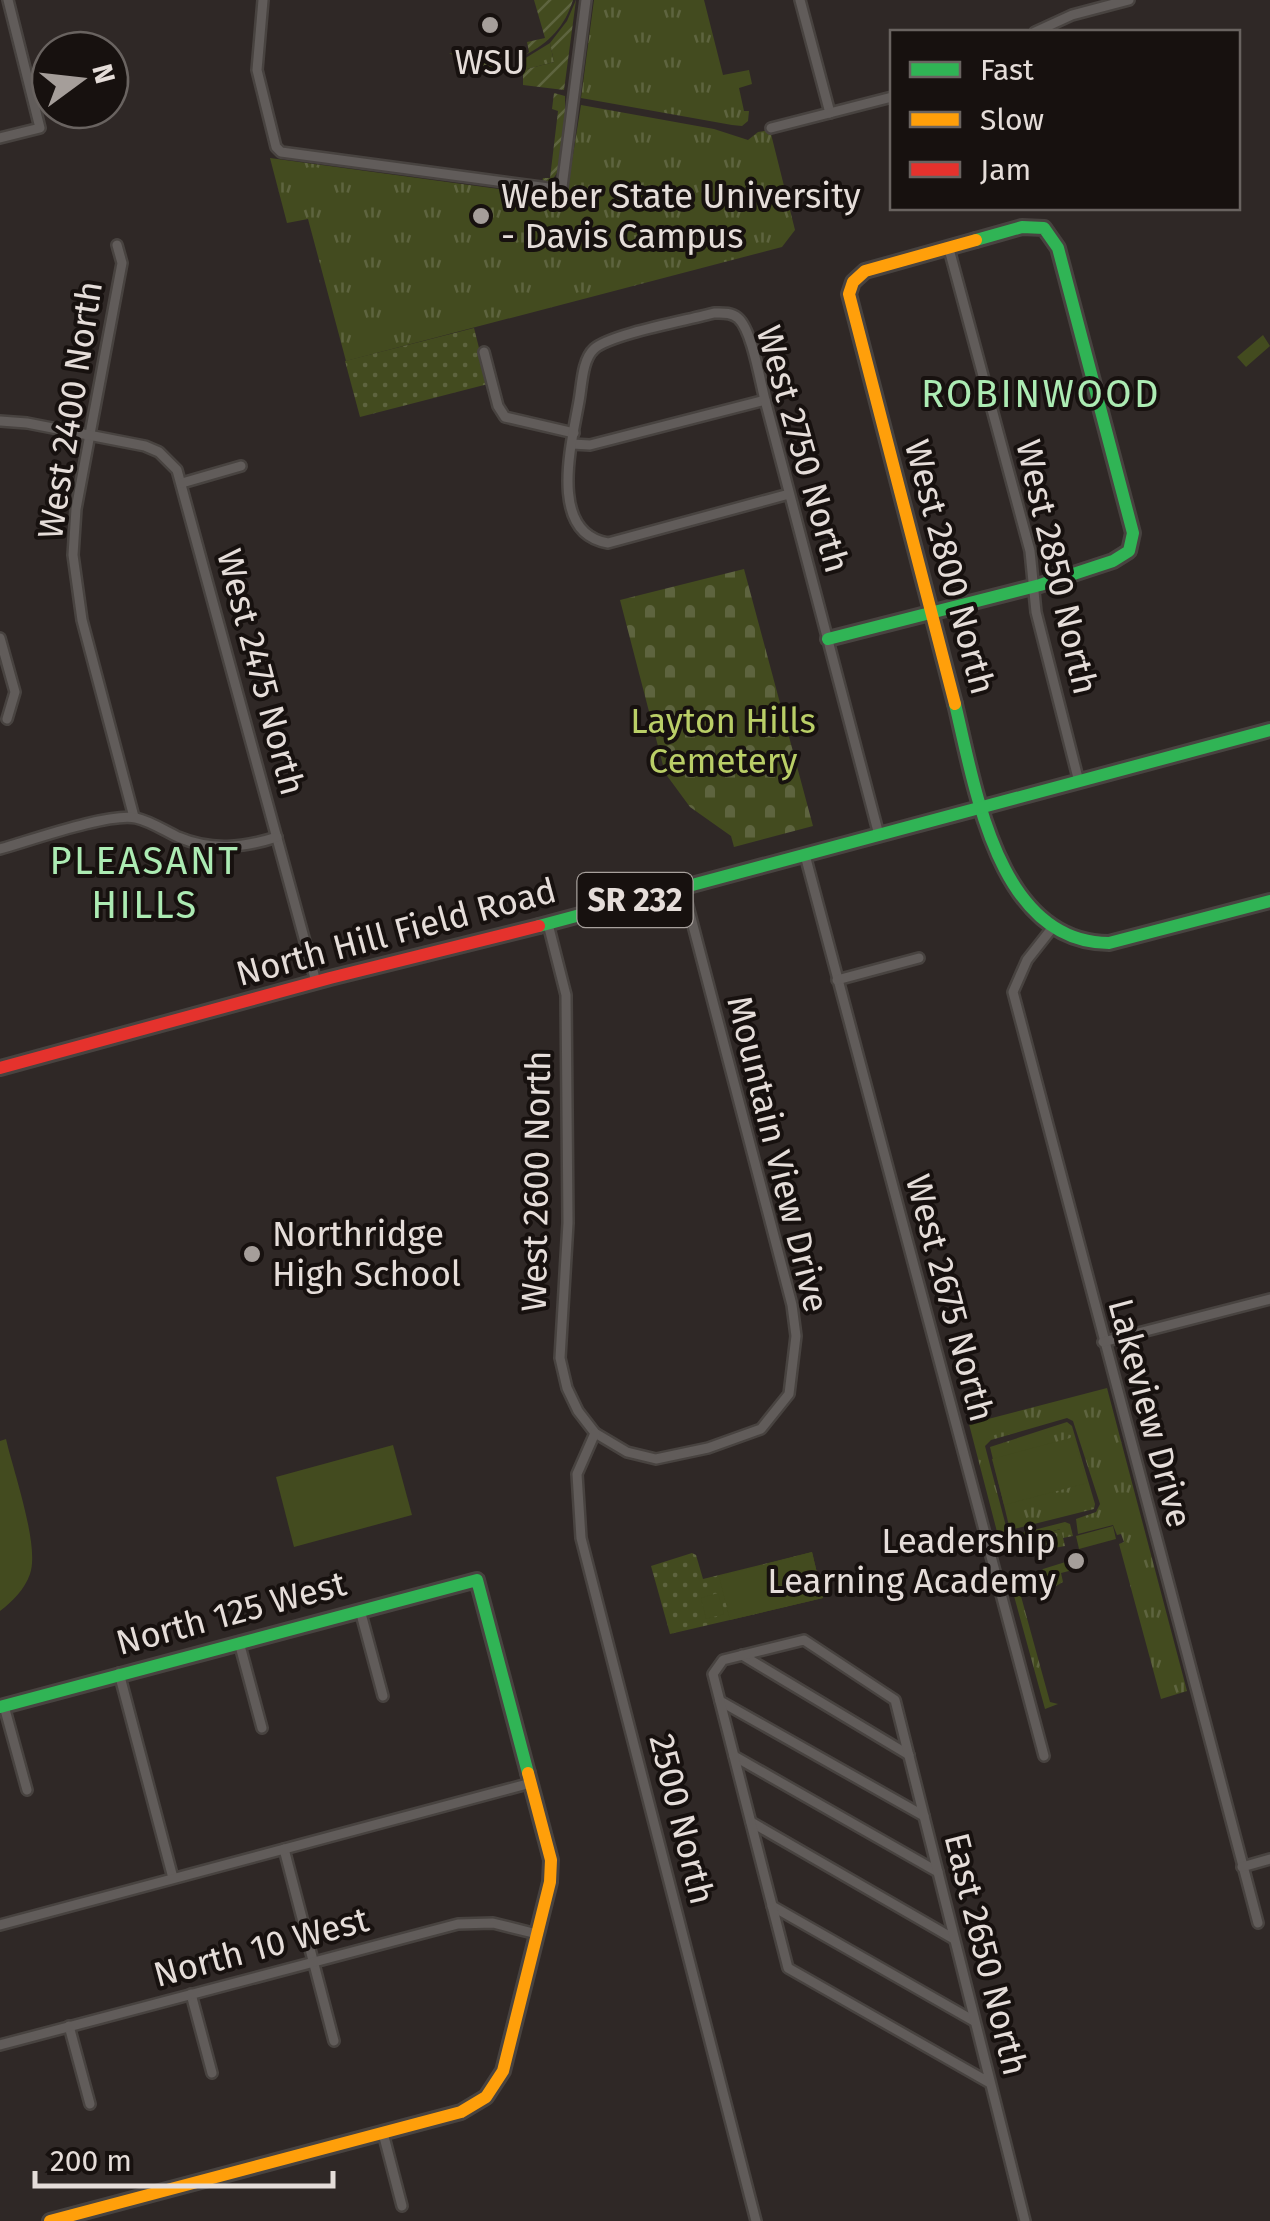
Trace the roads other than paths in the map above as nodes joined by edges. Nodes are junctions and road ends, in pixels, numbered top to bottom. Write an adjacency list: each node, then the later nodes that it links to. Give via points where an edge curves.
1 (8, 0): 10 (street, via 40,128)
2 (263, 0): 3 (street, via 257,70 280,152 556,189 562,187)
3 (586, 0)
4 (800, 0): 8 (street)
5 (1129, 0): 6 (street)
6 (1039, 30)
7 (890, 98): 8 (street)
8 (830, 113): 9 (street)
9 (770, 128)
10 (0, 138)
11 (117, 244): 16 (street, West 2400 North, via 122,263)
12 (949, 249): 21 (street, West 2850 North); 21 (street, via 1022,228 1044,228 1058,248 1134,533 1130,551 1111,564); 22 (street, West 2800 North, via 865,271 850,285 849,305)
13 (484, 352): 17 (street, via 505,417)
14 (765, 400): 17 (street, via 590,446); 17 (street, West 2750 North, via 745,329 728,312 714,313 595,348); 20 (street, West 2750 North)
15 (0, 421): 16 (street, West 2475 North)
16 (90, 435): 19 (street, West 2475 North, via 159,452); 29 (street, West 2400 North, via 76,509 76,592)
17 (573, 439): 20 (street, via 567,486 578,527 592,541 608,544)
18 (242, 466): 19 (street)
19 (182, 483): 31 (street, West 2475 North)
20 (789, 494): 24 (street, West 2750 North)
21 (1035, 585): 22 (street); 27 (street, West 2850 North)
22 (932, 612): 24 (street); 28 (street, West 2800 North)
23 (0, 638): 25 (street, via 14,692)
24 (828, 640): 30 (street, West 2750 North)
25 (7, 719)
26 (1270, 730): 27 (street, North Hill Field Road / SR 232)
27 (1079, 782): 28 (street, North Hill Field Road / SR 232)
28 (984, 806): 30 (street, North Hill Field Road / SR 232); 37 (street, West 2800 North, via 1011,880)
29 (134, 817): 31 (street, via 213,847); 32 (street)
30 (879, 835): 33 (street, North Hill Field Road / SR 232)
31 (276, 838): 40 (street, West 2475 North)
32 (0, 849)
33 (805, 855): 34 (street, North Hill Field Road / SR 232); 39 (street, West 2675 North)
34 (683, 887): 36 (street, North Hill Field Road / SR 232); 44 (street, Mountain View Drive, via 792,1305 794,1369 787,1399 761,1429 734,1441 656,1459)
35 (1270, 901): 37 (street, via 1109,943 1091,944)
36 (548, 924): 40 (street, North Hill Field Road / SR 232); 44 (street, West 2600 North, via 566,996 568,1223 560,1358 567,1388)
37 (1053, 927): 43 (street, Lakeview Drive, via 1013,992)
38 (918, 958): 39 (street)
39 (836, 980): 55 (street, West 2675 North)
40 (316, 982): 41 (street, North Hill Field Road / SR 232)
41 (0, 1068)
42 (1270, 1299): 43 (street)
43 (1103, 1342): 62 (street, Lakeview Drive)
44 (595, 1433): 82 (street, 2500 North, via 576,1474 582,1538)
45 (360, 1610): 46 (street, North 125 West); 49 (street); 56 (street, North 125 West, via 478,1580)
46 (240, 1642): 48 (street, North 125 West); 52 (street)
47 (742, 1656): 50 (street, via 723,1660 713,1674); 54 (street); 54 (street, East 2650 North, via 804,1640 895,1700)
48 (119, 1674): 51 (street, North 125 West); 64 (street)
49 (383, 1696)
50 (720, 1701): 53 (street); 58 (street)
51 (2, 1706): 57 (street)
52 (262, 1728)
53 (734, 1756): 59 (street); 63 (street)
54 (909, 1756): 58 (street, East 2650 North)
55 (1044, 1756)
56 (531, 1783): 60 (street); 68 (street, via 551,1860)
57 (27, 1790)
58 (924, 1816): 63 (street, East 2650 North)
59 (751, 1822): 65 (street); 69 (street)
60 (284, 1849): 64 (street); 70 (street)
61 (1270, 1859): 62 (street)
62 (1242, 1867): 66 (street, Lakeview Drive)
63 (938, 1872): 69 (street, East 2650 North)
64 (173, 1878): 67 (street)
65 (772, 1906): 72 (street); 77 (street, via 788,1968)
66 (1258, 1922)
67 (0, 1925)
68 (537, 1934): 70 (street, North 10 West, via 458,1924); 79 (street, via 498,2083 461,2112)
69 (954, 1939): 72 (street, East 2650 North)
70 (314, 1962): 71 (street, North 10 West); 74 (street)
71 (191, 1994): 73 (street, North 10 West); 76 (street)
72 (974, 2022): 77 (street, East 2650 North)
73 (69, 2026): 75 (street, North 10 West); 78 (street)
74 (334, 2041)
75 (0, 2045)
76 (212, 2073)
77 (990, 2083): 83 (street, East 2650 North)
78 (90, 2104)
79 (383, 2133): 80 (street); 81 (street)
80 (402, 2206)
81 (50, 2221)
82 (756, 2221)
83 (1025, 2221)

